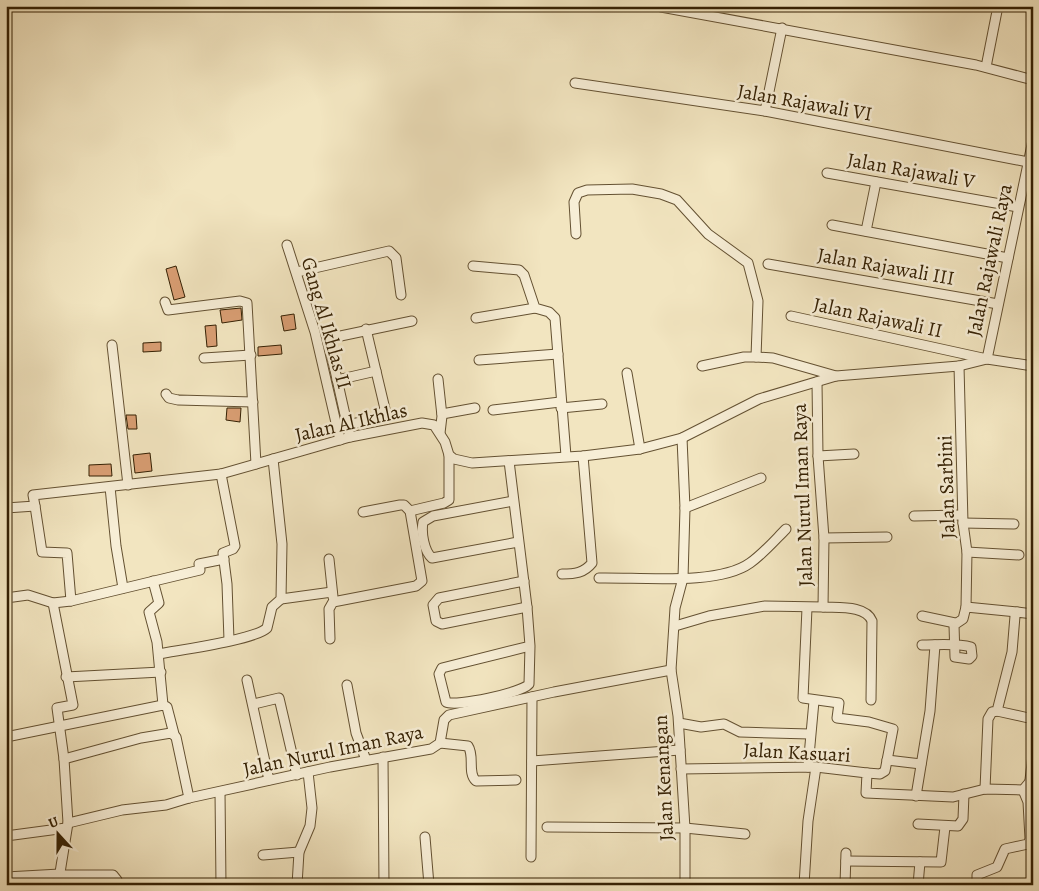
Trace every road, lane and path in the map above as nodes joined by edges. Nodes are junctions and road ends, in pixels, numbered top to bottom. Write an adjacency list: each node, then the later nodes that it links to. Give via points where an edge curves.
1 (998, 6): 5 (street)
2 (661, 8): 3 (street)
3 (691, 9): 4 (street)
4 (782, 28): 5 (street); 8 (street)
5 (986, 67): 6 (street)
6 (1033, 80)
7 (575, 83): 8 (street, Jalan Rajawali VI)
8 (765, 111): 10 (street, Jalan Rajawali VI)
9 (1033, 140): 10 (street, Jalan Rajawali Raya)
10 (1028, 162): 13 (street, Jalan Rajawali Raya)
11 (827, 173): 12 (street, Jalan Rajawali V)
12 (876, 182): 13 (street, Jalan Rajawali V); 15 (street)
13 (1018, 207): 18 (street, Jalan Rajawali Raya)
14 (832, 225): 15 (street)
15 (866, 231): 18 (street)
16 (576, 234): 33 (street, via 574,202 578,193 632,190 677,200 708,234 748,263 758,301)
17 (287, 245): 21 (street, Gang Al Ikhlas II)
18 (1008, 258): 24 (street, Jalan Rajawali Raya)
19 (768, 264): 24 (street, Jalan Rajawali III)
20 (473, 266): 25 (street, via 519,270 524,275)
21 (296, 272): 22 (street, via 389,251 396,258); 57 (street, Gang Al Ikhlas II, via 315,332)
22 (401, 296)
23 (165, 302): 32 (street, via 168,310 245,301)
24 (998, 304): 35 (street, Jalan Rajawali Raya)
25 (535, 308): 27 (street); 31 (street, via 549,312 555,318)
26 (791, 316): 35 (street, Jalan Rajawali II)
27 (476, 318)
28 (412, 321): 29 (street)
29 (366, 329): 40 (street); 44 (street, via 331,338)
30 (112, 345): 69 (street)
31 (558, 354): 36 (street); 49 (street)
32 (251, 355): 34 (street); 47 (street)
33 (756, 357): 37 (street); 42 (street, via 773,358)
34 (204, 358)
35 (986, 359): 38 (street); 39 (street, Jalan Rajawali II)
36 (479, 360)
37 (702, 366)
38 (959, 366): 42 (street); 78 (street, Jalan Sarbini)
39 (1033, 366)
40 (376, 371): 44 (street); 53 (street, via 384,413)
41 (627, 373): 58 (street)
42 (836, 376): 45 (street)
43 (438, 379): 52 (street)
44 (336, 380): 53 (street)
45 (816, 382): 56 (street, via 760,399); 63 (street, Jalan Nurul Iman Raya)
46 (166, 394): 47 (street, via 178,400)
47 (253, 402): 66 (street)
48 (602, 404): 49 (street)
49 (561, 405): 51 (street); 61 (street)
50 (475, 408): 52 (street)
51 (493, 410)
52 (442, 414): 54 (street)
53 (348, 425): 55 (street)
54 (440, 433): 55 (street, Jalan Al Ikhlas, via 434,425 422,423); 60 (street)
55 (350, 437): 57 (street, Jalan Al Ikhlas)
56 (682, 438): 58 (street); 74 (street, Jalan Kenangan)
57 (340, 440): 64 (street, Jalan Al Ikhlas)
58 (640, 449): 62 (street)
59 (854, 454): 63 (street)
60 (449, 455): 65 (street, via 472,463); 75 (street, via 449,500)
61 (566, 456): 62 (street); 65 (street)
62 (583, 456): 88 (street, via 592,563 581,572)
63 (818, 456): 82 (street, Jalan Nurul Iman Raya)
64 (273, 459): 66 (street, Jalan Al Ikhlas); 96 (street, via 282,544)
65 (509, 461): 71 (street)
66 (256, 464): 67 (street, Jalan Al Ikhlas)
67 (221, 474): 69 (street, Jalan Al Ikhlas); 86 (street, via 235,546 224,552)
68 (760, 478): 74 (street)
69 (128, 485): 70 (street, Jalan Al Ikhlas)
70 (110, 487): 72 (street, Jalan Al Ikhlas, via 33,494); 93 (street)
71 (513, 501): 83 (street); 83 (street, via 433,516 423,522 422,528 427,551 432,558)
72 (35, 506): 73 (street); 97 (street, via 42,552 67,553)
73 (6, 508)
74 (685, 508): 90 (street, Jalan Kenangan)
75 (410, 511): 76 (street, via 400,505); 98 (street, via 422,577 420,584)
76 (363, 512)
77 (914, 516): 78 (street)
78 (962, 519): 79 (street); 84 (street, Jalan Sarbini)
79 (1014, 524)
80 (786, 529): 90 (street, via 749,563 730,572)
81 (887, 537): 82 (street)
82 (824, 538): 101 (street, Jalan Nurul Iman Raya)
83 (518, 542): 92 (street)
84 (967, 552): 85 (street); 102 (street, Jalan Sarbini)
85 (1019, 555)
86 (224, 559): 91 (street, via 199,564 200,570); 110 (street)
87 (328, 559): 94 (street)
88 (562, 574)
89 (599, 578): 90 (street)
90 (683, 578): 108 (street, Jalan Kenangan, via 675,608)
91 (153, 581): 93 (street); 114 (street, via 159,603 149,612)
92 (524, 581): 100 (street); 100 (street, via 439,598 433,605 436,621 442,624)
93 (123, 588): 97 (street)
94 (332, 592): 96 (street); 98 (street)
95 (6, 598): 99 (street, via 28,595)
96 (281, 599): 110 (street, via 272,607 264,632)
97 (71, 601): 99 (street)
98 (334, 602): 109 (street, via 329,609)
99 (54, 603): 117 (street)
100 (527, 607): 113 (street)
101 (823, 607): 103 (street, Jalan Nurul Iman Raya); 122 (street, via 851,609 870,616)
102 (966, 607): 104 (street); 107 (street, via 963,619)
103 (808, 608): 108 (street, Jalan Nurul Iman Raya, via 765,606); 121 (street, via 803,696)
104 (1017, 612): 105 (street); 125 (street, via 1012,652)
105 (1033, 614)
106 (922, 616): 107 (street)
107 (955, 623): 112 (street, via 954,646)
108 (675, 626): 115 (street, Jalan Kenangan)
109 (330, 639)
110 (230, 640): 114 (street)
111 (922, 645): 112 (street)
112 (936, 645): 140 (street)
113 (530, 646): 113 (street, via 530,679 526,688 456,704 446,702 439,674 442,668)
114 (158, 654): 116 (street)
115 (671, 670): 120 (street, Jalan Nurul Iman Raya); 127 (street, Jalan Kenangan)
116 (161, 672): 117 (street); 124 (street)
117 (66, 677): 128 (street, via 73,705 57,708)
118 (247, 680): 123 (street)
119 (347, 685): 137 (street, via 356,733)
120 (532, 696): 132 (street, Jalan Nurul Iman Raya, via 446,716); 139 (street)
121 (814, 700): 130 (street); 138 (street, via 839,702 837,718 893,729)
122 (871, 700)
123 (254, 704): 145 (street, via 280,698); 147 (street)
124 (163, 705): 128 (street); 129 (street, via 167,707)
125 (997, 711): 126 (street); 149 (street, via 992,712 988,719)
126 (1033, 718)
127 (679, 723): 130 (street, via 701,727 724,724 740,732); 133 (street, Jalan Kenangan)
128 (60, 725): 131 (street); 136 (street)
129 (174, 734): 136 (street, via 141,738); 154 (street)
130 (810, 734): 141 (street)
131 (6, 737)
132 (440, 743): 135 (street, Jalan Nurul Iman Raya, via 431,749); 148 (street, via 468,746 476,781)
133 (680, 750): 139 (street); 142 (street, Jalan Kenangan)
134 (1033, 755): 146 (street)
135 (383, 757): 137 (street, Jalan Nurul Iman Raya); 172 (street)
136 (64, 759): 156 (street)
137 (366, 760): 143 (street, Jalan Nurul Iman Raya)
138 (887, 760): 140 (street); 144 (street, via 883,772)
139 (532, 761): 165 (street)
140 (921, 764): 153 (street)
141 (812, 767): 142 (street, Jalan Kasuari); 144 (street, Jalan Kasuari); 175 (street)
142 (681, 769): 159 (street, Jalan Kenangan)
143 (308, 772): 145 (street, Jalan Nurul Iman Raya); 163 (street, via 312,808 310,826)
144 (867, 773): 153 (street, Jalan Kasuari, via 866,793)
145 (297, 775): 147 (street, Jalan Nurul Iman Raya)
146 (1032, 779): 150 (street)
147 (269, 780): 151 (street, Jalan Nurul Iman Raya)
148 (516, 780)
149 (985, 789): 150 (street, Jalan Kasuari); 152 (street, Jalan Kasuari)
150 (1023, 790): 178 (street, via 1028,802 1028,844 1005,849 997,867 977,875)
151 (220, 792): 154 (street, Jalan Nurul Iman Raya); 170 (street)
152 (964, 794): 153 (street, Jalan Kasuari); 158 (street, via 961,823)
153 (916, 796)
154 (190, 798): 156 (street, Jalan Nurul Iman Raya, via 166,805 122,810)
155 (918, 824): 158 (street)
156 (67, 826): 161 (street, Jalan Nurul Iman Raya); 168 (street)
157 (547, 827): 159 (street)
158 (946, 827): 166 (street, via 941,862)
159 (685, 828): 160 (street); 174 (street, Jalan Kenangan)
160 (745, 834)
161 (6, 836)
162 (425, 837): 173 (street)
163 (299, 852): 164 (street); 171 (street)
164 (263, 855)
165 (531, 857)
166 (920, 862): 176 (street, via 846,857); 177 (street)
167 (6, 877): 168 (street)
168 (59, 878): 169 (street, via 113,875)
169 (117, 885)
170 (221, 885)
171 (297, 885)
172 (384, 885)
173 (429, 885)
174 (685, 885)
175 (804, 885)
176 (845, 885)
177 (918, 885)
178 (977, 885)

